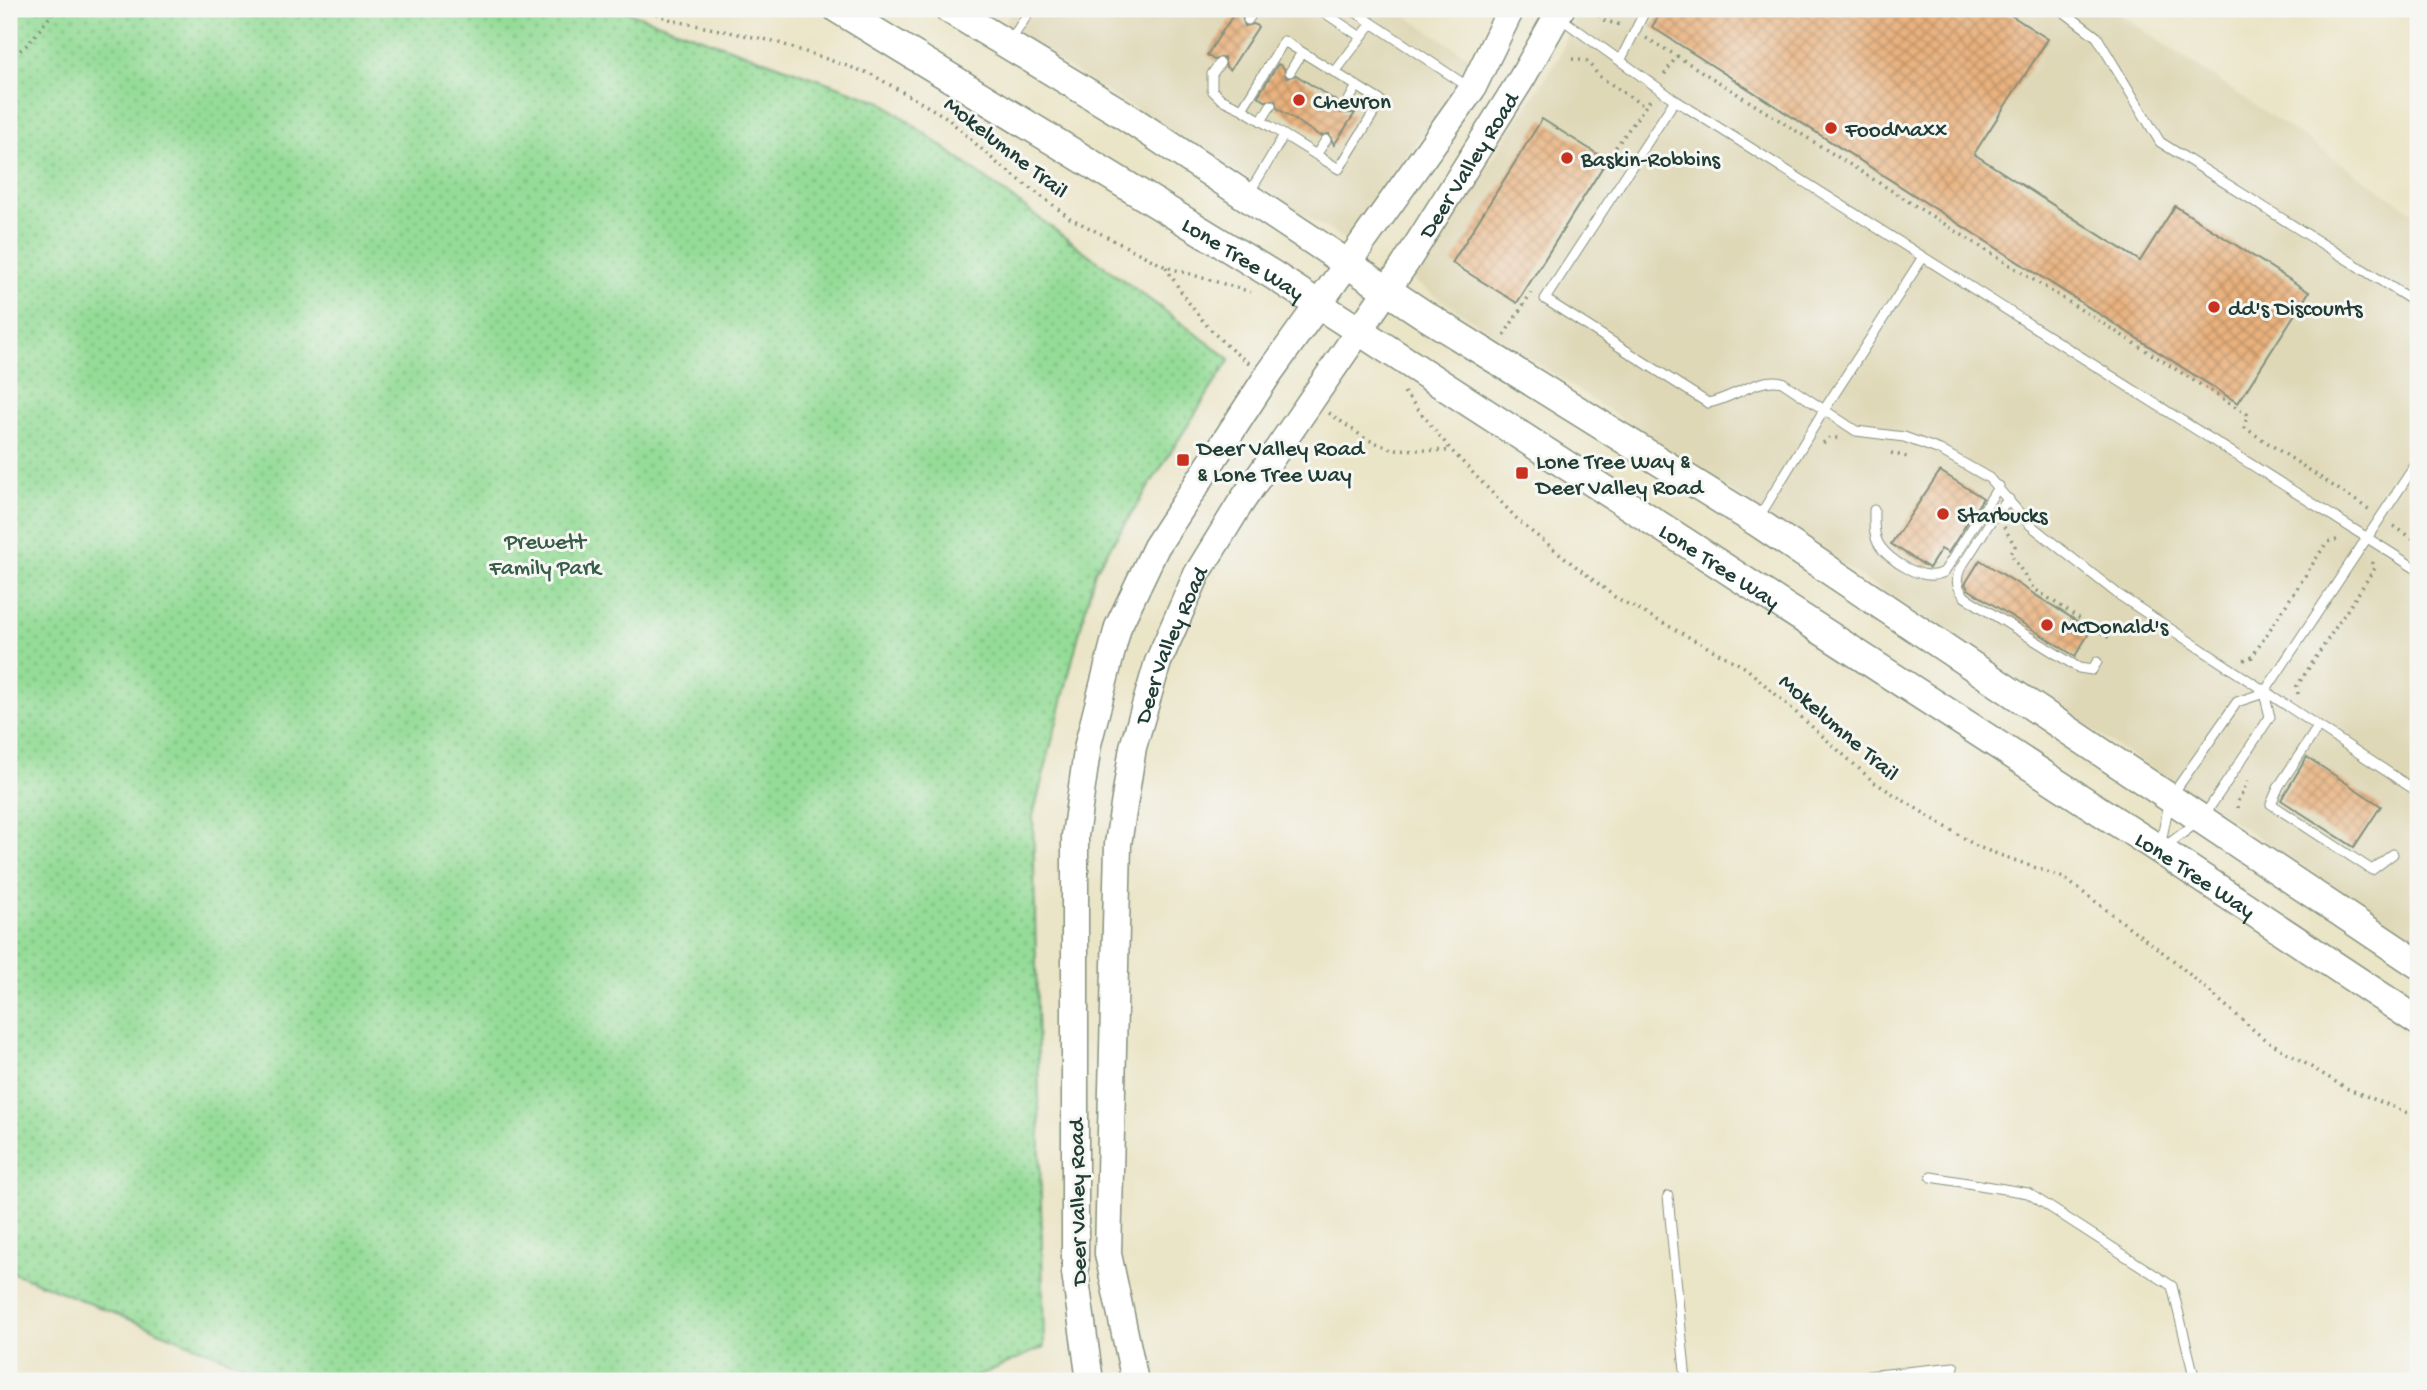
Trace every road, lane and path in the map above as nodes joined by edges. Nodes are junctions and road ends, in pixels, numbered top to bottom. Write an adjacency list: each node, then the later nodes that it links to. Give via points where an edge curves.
1 (56, 9): 22 (path, via 28,44)
2 (643, 9): 43 (path, Mokelumne Trail, via 675,21 773,41 871,74 946,117 1070,218)
3 (838, 9): 48 (main road, Lone Tree Way)
4 (948, 9): 18 (main road)
5 (1031, 9): 18 (lane)
6 (1255, 9): 14 (lane)
7 (1319, 9): 17 (lane)
8 (1351, 9): 15 (lane)
9 (1511, 9): 29 (main road, Deer Valley Road)
10 (1647, 9): 16 (lane)
11 (2060, 9): 47 (lane, via 2097,37 2160,142)
12 (1594, 10): 16 (path, via 1605,21)
13 (1558, 11): 23 (lane); 44 (main road, Deer Valley Road, via 1522,78)
14 (1248, 20)
15 (1372, 23): 17 (lane); 29 (lane)
16 (1635, 32): 20 (path); 23 (lane)
17 (1361, 37): 26 (lane)
18 (1009, 44): 40 (main road)
19 (1302, 52): 25 (lane); 26 (lane); 34 (lane, via 1284,41)
20 (1677, 56): 28 (path); 63 (path, via 2247,414 2245,428)
21 (1572, 58): 33 (path, via 1587,61 1599,76)
22 (9, 59)
23 (1621, 60): 28 (lane)
24 (1220, 63): 34 (lane, via 1212,74 1212,90)
25 (1290, 72)
26 (1335, 72): 27 (lane)
27 (1357, 86): 32 (lane); 38 (lane, via 1381,101 1339,169)
28 (1658, 87): 30 (lane); 33 (path)
29 (1472, 89): 42 (main road, Deer Valley Road)
30 (1675, 100): 41 (lane); 54 (lane, via 1545,299 1708,403 1771,379)
31 (1271, 105): 35 (lane)
32 (1345, 107)
33 (1645, 107): 39 (path, via 1610,155 1616,160)
34 (1242, 109): 35 (lane)
35 (1261, 121): 36 (lane)
36 (1284, 135): 38 (lane); 40 (lane)
37 (1326, 140): 38 (lane)
38 (1316, 155)
39 (1609, 171)
40 (1247, 197): 42 (main road)
41 (1923, 257): 54 (lane); 68 (lane)
42 (1349, 264): 44 (main road); 48 (main road, Deer Valley Road)
43 (1166, 267): 46 (path, Mokelumne Trail); 51 (path, via 1224,346)
44 (1387, 290): 49 (main road, Deer Valley Road); 67 (main road)
45 (1532, 290): 50 (path)
46 (1256, 294)
47 (2418, 304)
48 (1319, 305): 49 (main road, Lone Tree Way); 51 (main road, Deer Valley Road)
49 (1359, 331): 53 (main road, Deer Valley Road); 85 (main road, Lone Tree Way)
50 (1504, 335)
51 (1268, 375): 93 (main road, Deer Valley Road, via 1156,547 1118,627 1088,744 1076,836 1075,1273)
52 (1399, 388): 56 (path, Mokelumne Trail)
53 (1310, 400): 56 (path, via 1366,439 1392,449); 94 (main road, Deer Valley Road, via 1197,575 1158,662 1133,747 1118,844 1108,1254)
54 (1824, 410): 61 (lane, via 1856,431 1904,437 1940,450); 67 (lane)
55 (1846, 442): 57 (path, via 1829,438)
56 (1452, 452): 89 (path, Mokelumne Trail, via 1522,524 1615,597 1746,667 1874,782 1978,847 2064,878 2173,960 2263,1038 2346,1088)
57 (1818, 452)
58 (1888, 452): 59 (path)
59 (1916, 459)
60 (2418, 461): 66 (lane)
61 (1999, 486): 62 (lane); 64 (lane, via 1937,576 1917,573 1885,552 1875,535)
62 (2009, 499): 65 (lane); 76 (lane, via 2029,524 2074,562)
63 (2364, 506): 66 (path); 68 (path)
64 (1874, 510)
65 (1996, 514): 74 (path, via 2015,546 2010,553 2034,588); 75 (lane, via 1960,569 1958,588 1965,597 2079,668 2092,670)
66 (2382, 518): 69 (path); 70 (lane)
67 (1757, 522): 82 (main road)
68 (2350, 526): 70 (lane); 76 (path, via 2339,542 2327,542 2252,657 2244,659)
69 (2396, 527): 71 (path); 72 (path)
70 (2369, 538): 72 (lane); 77 (lane)
71 (2418, 542)
72 (2383, 547): 73 (lane); 78 (path, via 2373,563 2375,568 2297,686 2299,699)
73 (2418, 569)
74 (2111, 639)
75 (2097, 662)
76 (2236, 673): 77 (lane)
77 (2264, 693): 78 (lane); 82 (lane, via 2237,702); 84 (lane, via 2270,717)
78 (2292, 711): 79 (lane)
79 (2318, 727): 81 (lane); 86 (lane, via 2271,804 2372,870)
80 (2248, 781): 83 (path)
81 (2418, 792)
82 (2170, 798): 84 (main road); 85 (lane)
83 (2238, 808)
84 (2202, 820): 85 (lane); 87 (main road)
85 (2160, 850): 88 (main road, Lone Tree Way)
86 (2393, 854)
87 (2418, 964)
88 (2418, 1021)
89 (2418, 1117)
90 (1931, 1177): 97 (lane, via 2028,1193 2172,1286 2193,1372)
91 (1668, 1196): 95 (lane)
92 (1954, 1367): 96 (lane)
93 (1090, 1381)
94 (1135, 1381)
95 (1686, 1381)
96 (1819, 1381)
97 (2188, 1381)

